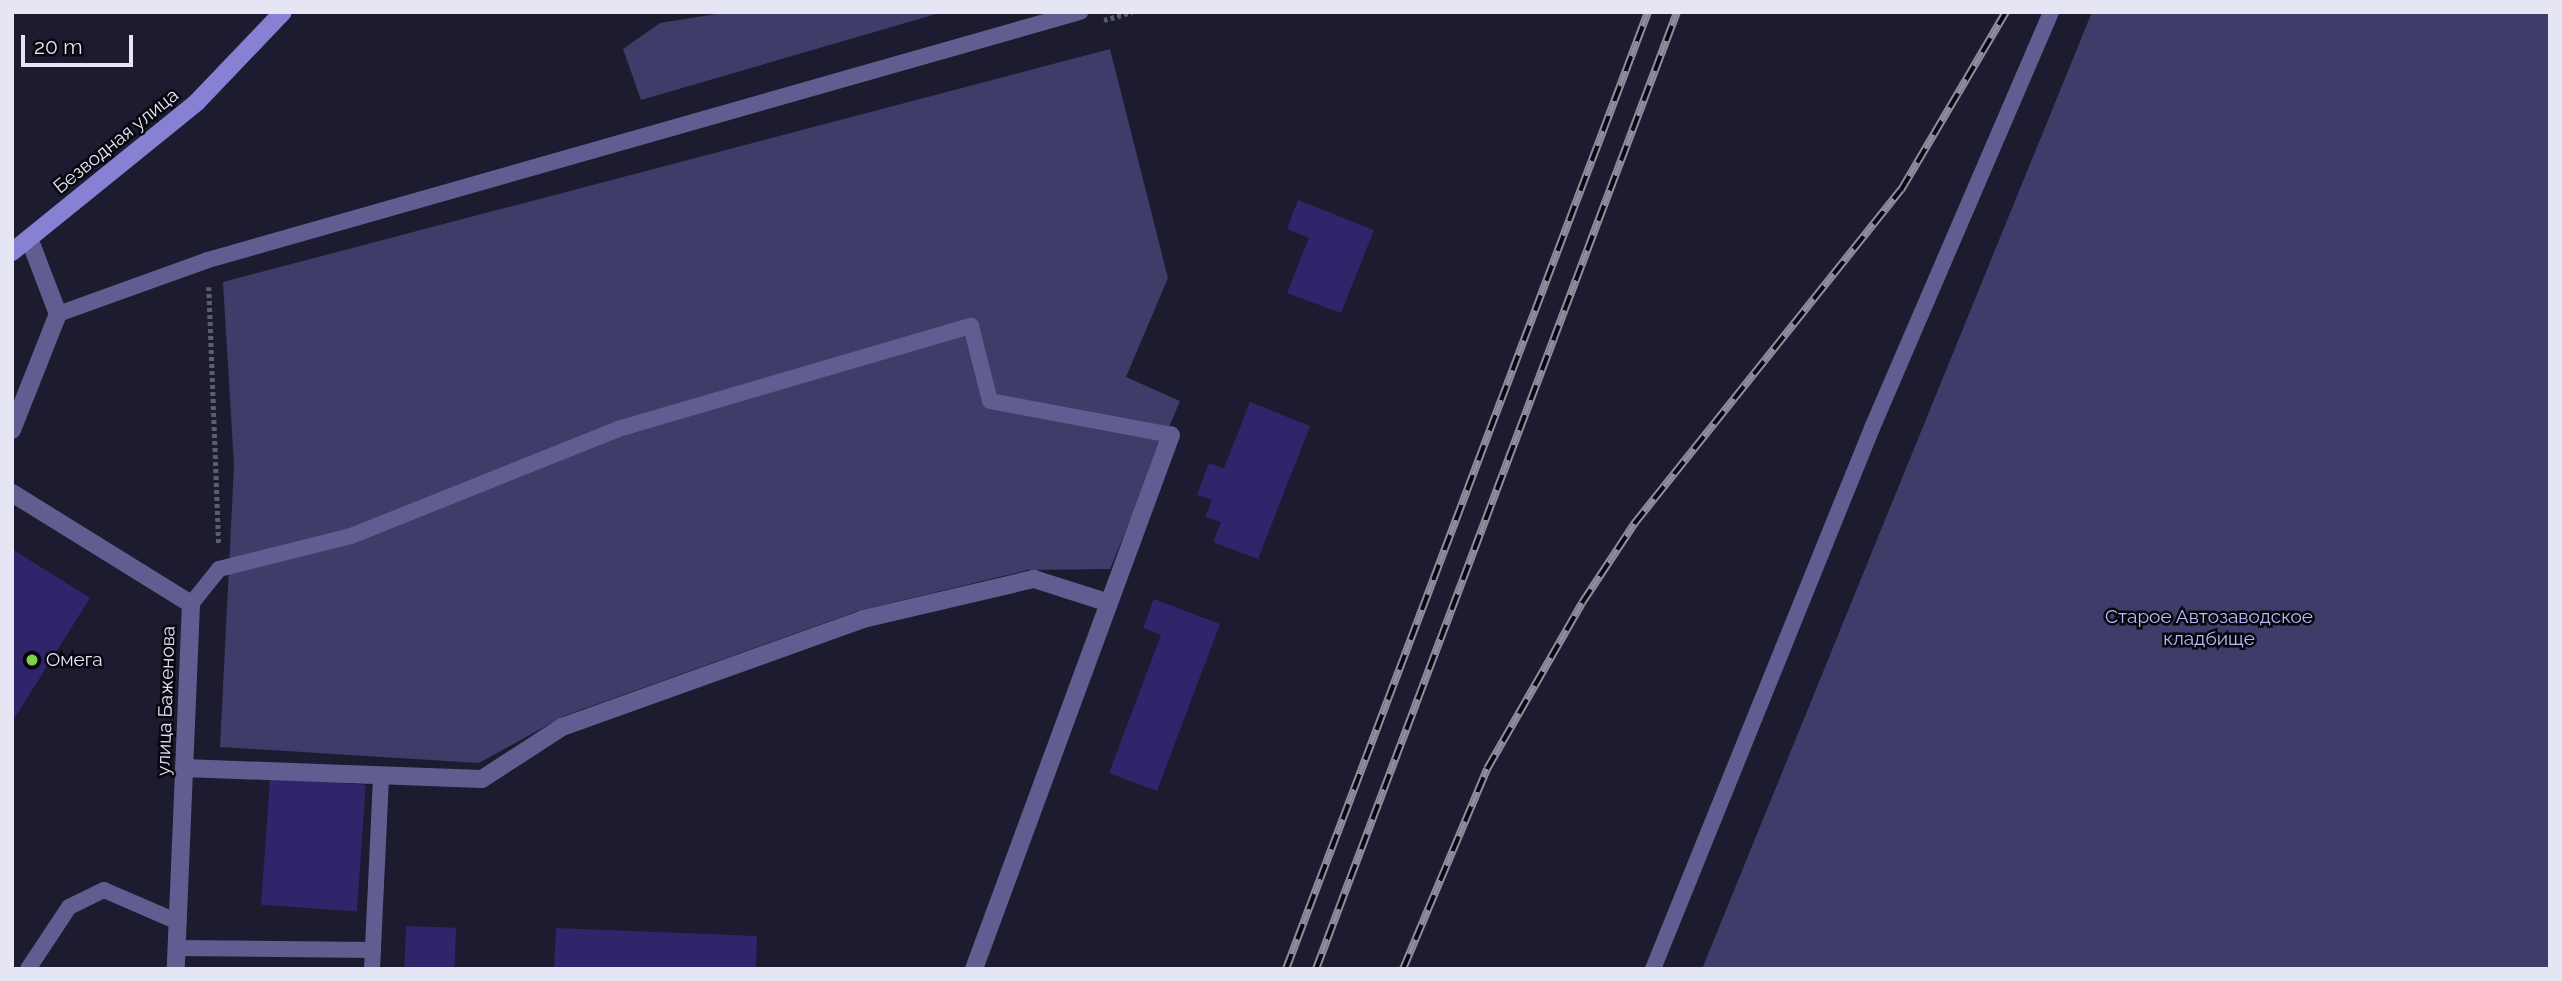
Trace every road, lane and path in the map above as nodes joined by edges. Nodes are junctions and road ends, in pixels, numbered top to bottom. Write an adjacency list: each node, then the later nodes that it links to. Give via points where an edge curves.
1 (283, 12): 4 (main road, Безводная улица, via 197,102)
2 (1080, 12): 6 (lane)
3 (2051, 12): 23 (lane, via 1872,428)
4 (21, 242): 5 (main road, Безводная улица); 7 (street)
5 (12, 252)
6 (208, 260): 7 (lane); 11 (path, via 221,470)
7 (58, 314): 8 (street)
8 (12, 430)
9 (1171, 435): 11 (lane, via 990,401 971,326 618,429 351,536); 12 (street)
10 (12, 494): 13 (street, улица Баженова)
11 (219, 569): 13 (lane)
12 (1106, 601): 15 (street, via 1034,579 877,616 562,727 482,779); 22 (street)
13 (191, 604): 14 (street, улица Баженова)
14 (184, 768): 15 (street); 16 (street, улица Баженова)
15 (381, 775): 18 (lane)
16 (178, 922): 17 (street, улица Баженова); 19 (lane, via 104,890 69,907)
17 (177, 948): 18 (lane); 20 (street, улица Баженова)
18 (373, 950): 21 (lane)
19 (28, 969)
20 (176, 969)
21 (372, 969)
22 (974, 969)
23 (1653, 969)

